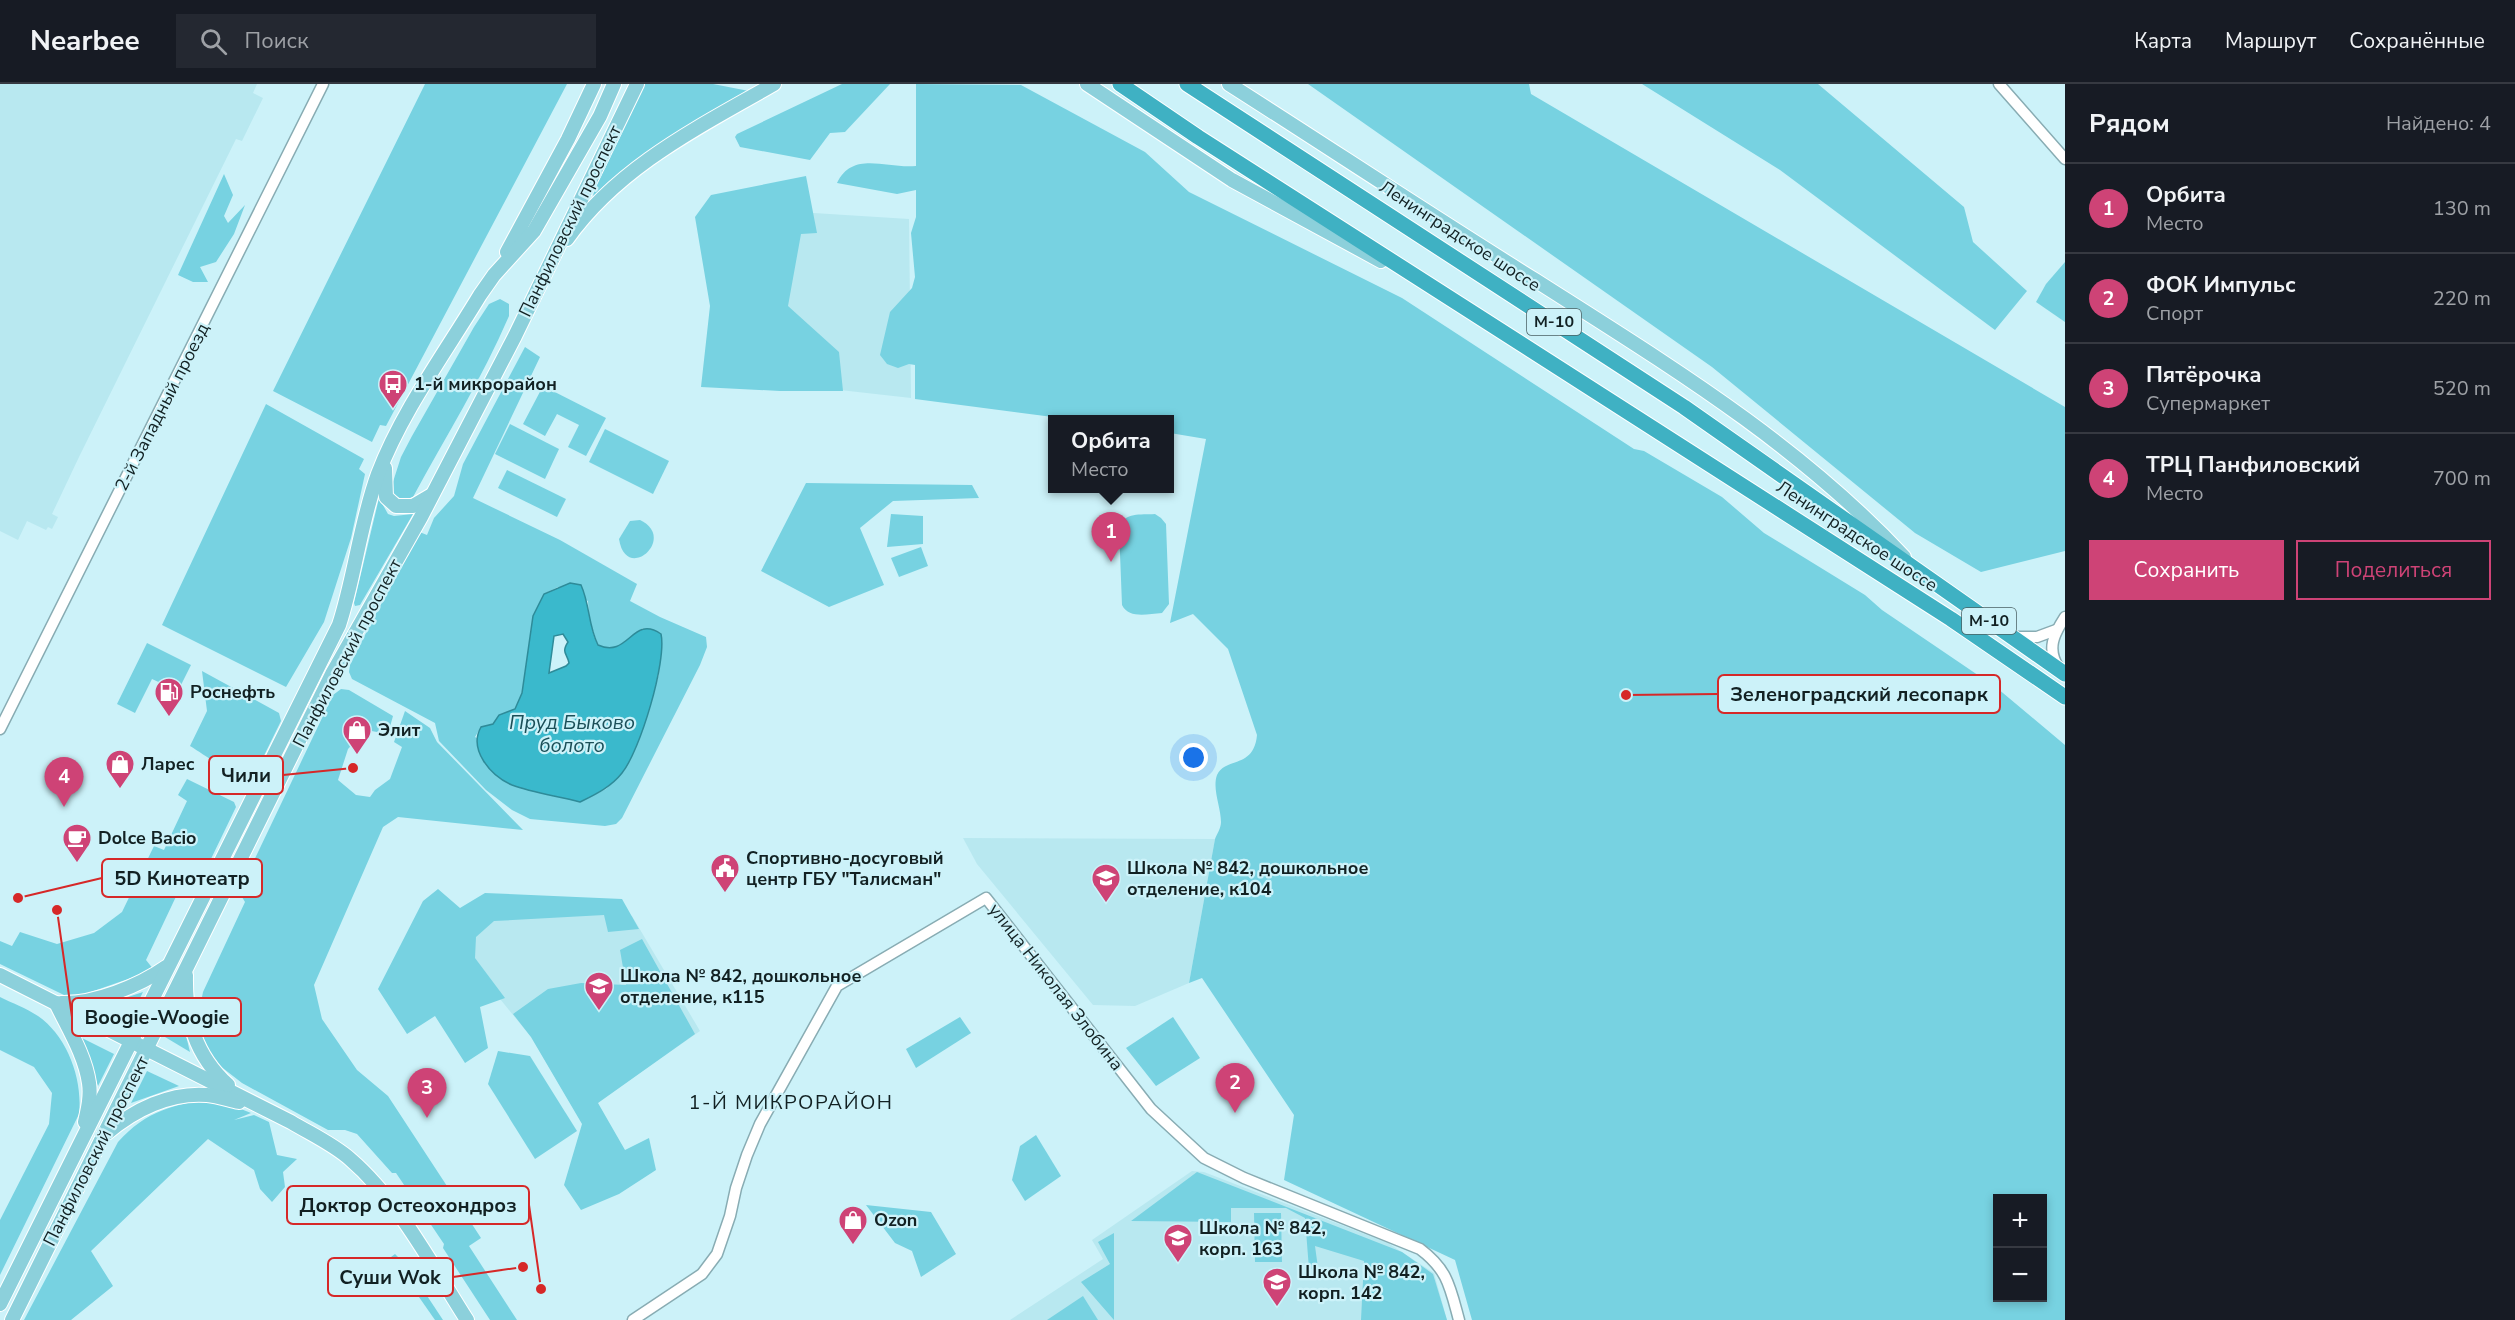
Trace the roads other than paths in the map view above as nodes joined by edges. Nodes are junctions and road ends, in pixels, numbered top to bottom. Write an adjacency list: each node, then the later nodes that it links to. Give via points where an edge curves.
1 (323, 84): 23 (street, 2-й Западный проезд)
2 (594, 84): 13 (main road)
3 (614, 84): 13 (main road, Панфиловский проспект, via 534,231)
4 (637, 84): 12 (main road, Панфиловский проспект)
5 (774, 84): 12 (main road, via 667,145 636,168 589,212)
6 (1087, 84): 14 (main road, Ленинградское шоссе / М-10, via 1232,180)
7 (1120, 84): 14 (highway, Ленинградское шоссе / М-10)
8 (1188, 84): 17 (highway, Ленинградское шоссе / М-10, via 1684,407)
9 (1229, 84): 17 (main road, Ленинградское шоссе, via 1695,382 1799,459 1876,527)
10 (1999, 84): 11 (street)
11 (2065, 159)
12 (551, 262): 16 (main road, Панфиловский проспект)
13 (494, 274): 15 (main road, Панфиловский проспект)
14 (1444, 295): 22 (highway, Ленинградское шоссе / М-10)
15 (387, 451): 16 (main road, via 384,487 389,502 413,506); 24 (main road, Панфиловский проспект, via 366,509 339,625)
16 (433, 492): 25 (main road, Панфиловский проспект, via 332,674)
17 (1915, 569): 20 (highway, Ленинградское шоссе / М-10)
18 (2065, 617): 19 (street)
19 (2056, 630): 20 (street, via 2037,637); 21 (street, via 2052,652)
20 (2012, 637): 21 (highway, Ленинградское шоссе / М-10)
21 (2064, 674)
22 (2065, 697)
23 (0, 729)
24 (169, 964): 27 (main road, via 134,985 74,1004); 28 (main road, Панфиловский проспект)
25 (186, 972): 29 (main road, Панфиловский проспект); 30 (main road, via 187,1010 209,1066)
26 (0, 975): 27 (main road)
27 (56, 1003): 28 (main road); 32 (main road, via 80,1053 89,1083 85,1122)
28 (132, 1040): 29 (main road); 32 (main road, Панфиловский проспект)
29 (148, 1049): 30 (main road); 31 (main road, Панфиловский проспект)
30 (256, 1105): 31 (main road, via 206,1095 164,1101 125,1118); 35 (main road, via 351,1160 402,1220)
31 (102, 1138): 34 (main road, Панфиловский проспект)
32 (64, 1177): 33 (main road, Панфиловский проспект)
33 (0, 1304)
34 (12, 1320)
35 (467, 1320)
36 (633, 1320): 37 (street, улица Николая Злобина, via 702,1274 717,1254 747,1155 763,1117 837,986 986,898 1151,1109 1204,1158 1420,1249 1444,1273)
37 (1459, 1320)

